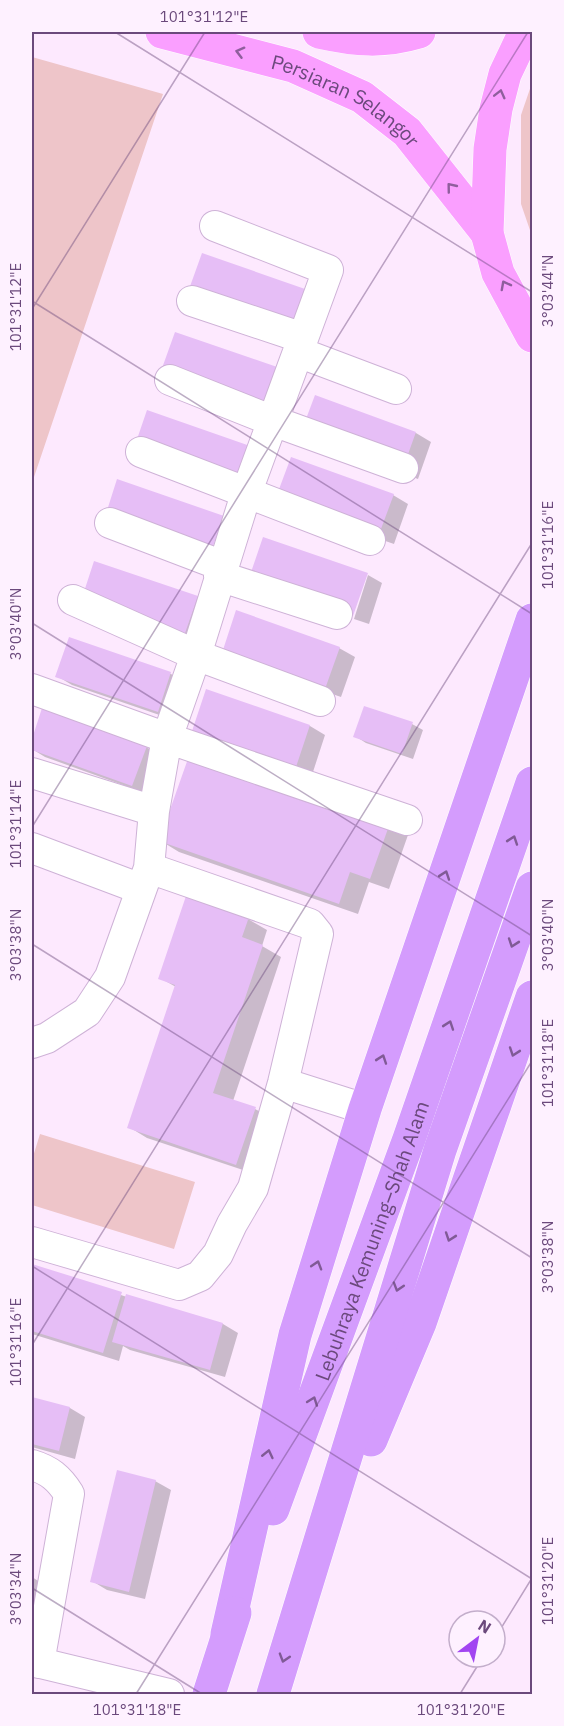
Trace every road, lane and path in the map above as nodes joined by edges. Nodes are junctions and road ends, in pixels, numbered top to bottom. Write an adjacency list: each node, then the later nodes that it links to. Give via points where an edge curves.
1 (162, 32): 6 (main road, Persiaran Selangor, one-way to 1, via 407,132 362,97 293,66)
2 (319, 32): 3 (main road, via 376,40)
3 (419, 32)
4 (525, 32): 6 (main road, one-way to 4, via 490,149 496,109 505,74)
5 (215, 226): 9 (lane, via 328,270)
6 (487, 233): 8 (main road, one-way to 6, via 498,273)
7 (192, 301): 9 (lane)
8 (532, 336)
9 (301, 345): 11 (lane); 12 (lane)
10 (170, 380): 12 (lane)
11 (396, 389)
12 (273, 420): 14 (lane); 15 (lane)
13 (141, 452): 15 (lane)
14 (403, 468)
15 (246, 494): 17 (lane); 18 (lane)
16 (110, 523): 18 (lane)
17 (370, 540)
18 (221, 571): 20 (lane); 22 (lane)
19 (73, 600): 22 (lane)
20 (337, 614)
21 (532, 620): 36 (highway, one-way to 21)
22 (196, 655): 24 (lane); 25 (lane)
23 (32, 689): 25 (lane)
24 (320, 701)
25 (167, 738): 28 (lane); 29 (lane)
26 (32, 773): 28 (lane)
27 (532, 783): 40 (highway, Lebuhraya Kemuning–Shah Alam, one-way to 27, via 409,1139)
28 (154, 811): 31 (lane)
29 (407, 820)
30 (32, 848): 31 (lane)
31 (145, 878): 34 (lane, via 110,977 87,1012 47,1038); 35 (lane, via 315,928 318,934)
32 (532, 888): 39 (highway, Lebuhraya Kemuning–Shah Alam, one-way to 39, via 440,1150)
33 (532, 997): 39 (highway, one-way to 39, via 420,1323)
34 (32, 1042)
35 (283, 1083): 36 (lane); 37 (lane, via 253,1188 218,1254 200,1276 179,1285)
36 (365, 1109): 40 (highway, one-way to 36, via 295,1335)
37 (32, 1242)
38 (32, 1465): 41 (lane, via 59,1479 69,1494)
39 (295, 1622): 45 (highway, Lebuhraya Kemuning–Shah Alam, one-way to 45)
40 (227, 1634): 44 (highway, Lebuhraya Kemuning–Shah Alam)
41 (35, 1662): 42 (lane)
42 (69, 1683): 43 (lane)
43 (169, 1695)
44 (209, 1695)
45 (273, 1695)

